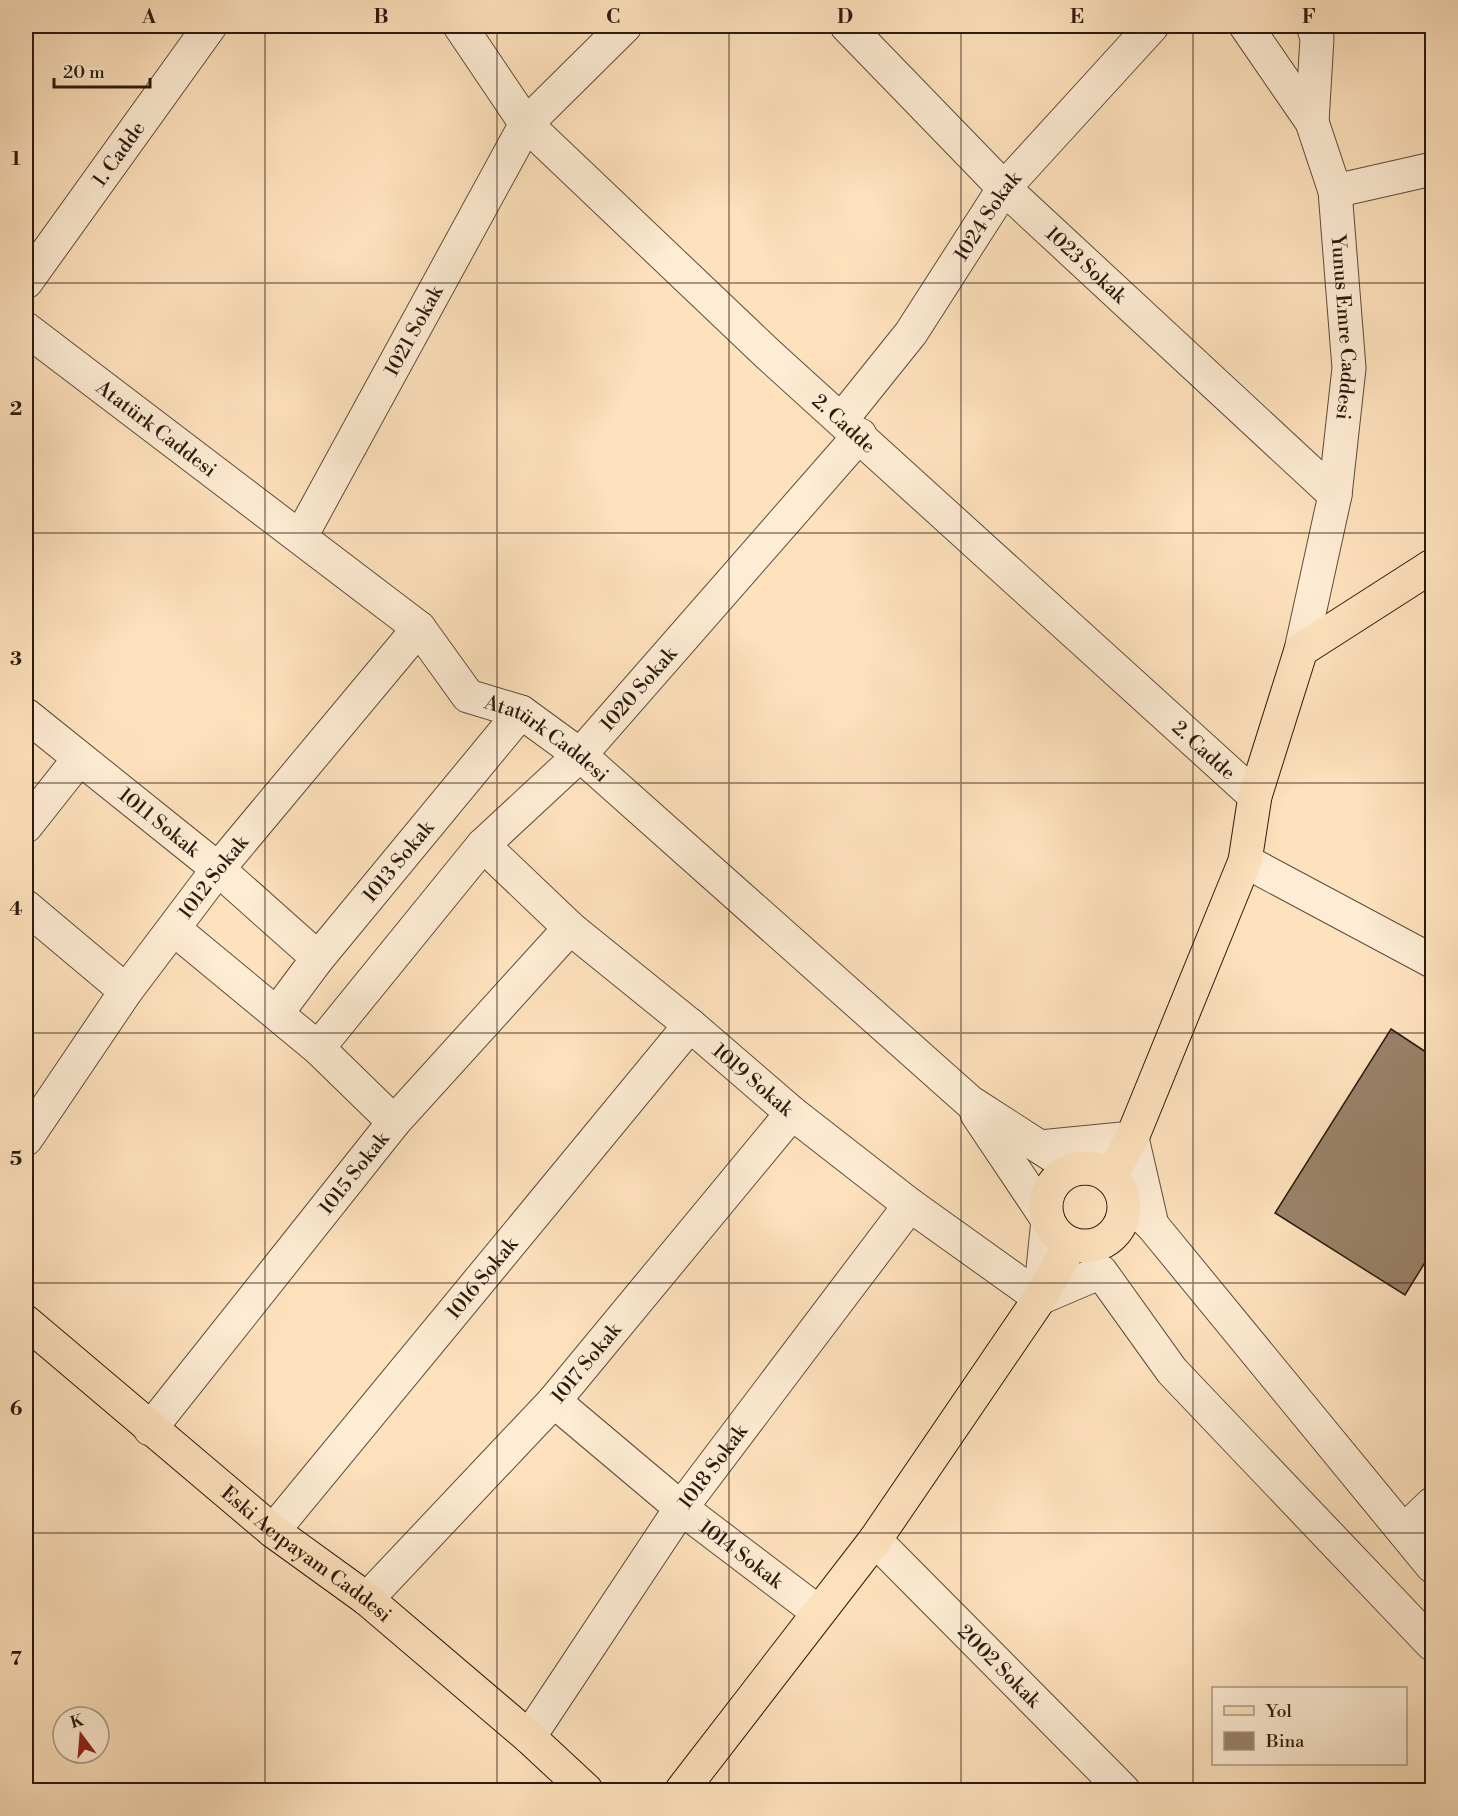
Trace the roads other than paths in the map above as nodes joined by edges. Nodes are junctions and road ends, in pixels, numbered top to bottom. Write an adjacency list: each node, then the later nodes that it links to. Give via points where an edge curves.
1 (210, 26): 13 (street, 1. Cadde)
2 (460, 26): 9 (street, 2. Cadde)
3 (625, 26): 9 (street, 1021 Sokak)
4 (847, 26): 11 (street, 1023 Sokak)
5 (1152, 26): 11 (street, 1024 Sokak)
6 (1246, 26): 8 (street, Yunus Emre Caddesi)
7 (1313, 26): 8 (street, via 1317,38)
8 (1312, 122): 12 (street, Yunus Emre Caddesi)
9 (526, 124): 15 (street, 2. Cadde); 17 (street, 1021 Sokak)
10 (1432, 169): 12 (street)
11 (1004, 188): 15 (street, 1024 Sokak); 16 (street, 1023 Sokak)
12 (1335, 191): 16 (street, Yunus Emre Caddesi, via 1349,368)
13 (26, 282)
14 (26, 329): 17 (street, Atatürk Caddesi)
15 (851, 427): 23 (street, 1020 Sokak); 25 (street, 2. Cadde)
16 (1335, 495): 20 (street, Yunus Emre Caddesi)
17 (301, 536): 19 (street, Atatürk Caddesi)
18 (1432, 566): 20 (main road)
19 (419, 628): 21 (street, Atatürk Caddesi, via 468,696); 29 (street, 1012 Sokak)
20 (1301, 650): 25 (main road)
21 (521, 712): 23 (street, Atatürk Caddesi); 33 (street, 1013 Sokak)
22 (26, 715): 24 (street, 1011 Sokak)
23 (580, 755): 27 (street, 1020 Sokak); 39 (street, Atatürk Caddesi)
24 (79, 759): 26 (street); 29 (street, 1011 Sokak)
25 (1255, 795): 28 (main road)
26 (26, 825)
27 (483, 844): 31 (street, 1019 Sokak); 38 (street, 1020 Sokak)
28 (1245, 861): 34 (street); 42 (main road)
29 (218, 869): 32 (street, 1012 Sokak); 33 (street, 1011 Sokak)
30 (26, 907): 35 (street)
31 (570, 928): 37 (street, 1019 Sokak); 41 (street, 1015 Sokak)
32 (174, 929): 35 (street, 1012 Sokak); 36 (street)
33 (318, 958): 36 (street, 1013 Sokak)
34 (1432, 961)
35 (126, 990): 43 (street, 1012 Sokak)
36 (277, 1013): 38 (street)
37 (690, 1025): 40 (street, 1019 Sokak); 57 (street, 1016 Sokak)
38 (318, 1048): 41 (street)
39 (970, 1102): 44 (street); 47 (street)
40 (792, 1113): 46 (street, 1019 Sokak); 53 (street, 1017 Sokak)
41 (394, 1122): 54 (street, 1015 Sokak)
42 (1132, 1138): 44 (street); 45 (main road); 48 (street)
43 (26, 1139)
44 (1040, 1147): 45 (street, via 1066,1164)
45 (1106, 1181): 47 (main road, via 1072,1170 1061,1176 1052,1186 1046,1203); 48 (street); 49 (main road, via 1123,1218 1113,1234 1092,1246)
46 (910, 1205): 51 (street, 1019 Sokak); 56 (street, 1018 Sokak)
47 (1048, 1220): 49 (main road, via 1053,1230); 51 (street)
48 (1152, 1225): 58 (street)
49 (1071, 1244): 50 (street); 51 (main road)
50 (1101, 1272): 51 (street); 63 (street, via 1172,1371)
51 (1040, 1298): 59 (main road)
52 (26, 1322): 54 (main road, Eski Acıpayam Caddesi)
53 (554, 1401): 56 (street, 1014 Sokak); 61 (street, 1017 Sokak)
54 (150, 1429): 57 (main road, Eski Acıpayam Caddesi)
55 (1432, 1504): 58 (street)
56 (681, 1508): 62 (street, 1014 Sokak); 64 (street, 1018 Sokak)
57 (273, 1531): 61 (main road, Eski Acıpayam Caddesi)
58 (1404, 1531): 60 (street)
59 (875, 1540): 62 (main road); 65 (street, 2002 Sokak)
60 (1432, 1566)
61 (367, 1599): 64 (main road, Eski Acıpayam Caddesi)
62 (818, 1612): 67 (main road)
63 (1432, 1644)
64 (529, 1737): 66 (main road, Eski Acıpayam Caddesi)
65 (1115, 1788)
66 (586, 1791)
67 (682, 1791)

